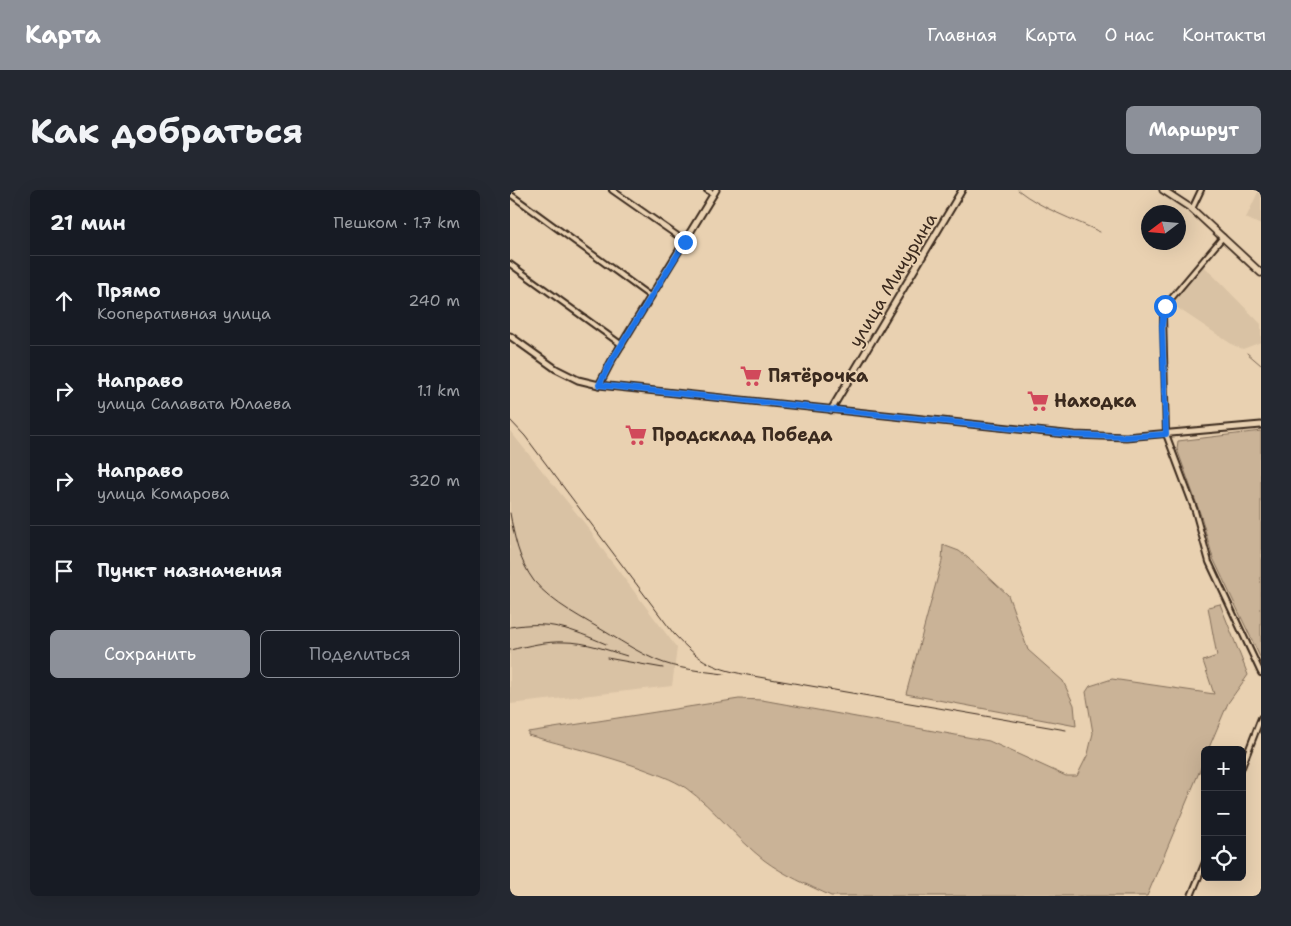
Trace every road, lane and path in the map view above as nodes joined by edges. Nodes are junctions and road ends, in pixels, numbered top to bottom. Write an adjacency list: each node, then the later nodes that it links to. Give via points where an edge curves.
1 (612, 190): 10 (street)
2 (707, 190): 6 (street)
3 (962, 190): 17 (street, улица Мичурина)
4 (1163, 190): 8 (main road)
5 (1200, 190): 8 (street)
6 (715, 192): 10 (street)
7 (510, 194): 13 (street)
8 (1192, 209): 9 (main road)
9 (1223, 237): 12 (main road); 19 (street, via 1165,306 1162,325)
10 (685, 242): 13 (street)
11 (510, 264): 15 (street)
12 (1261, 273)
13 (651, 297): 15 (street)
14 (510, 336): 16 (street, via 556,369 578,380)
15 (622, 345): 16 (street)
16 (599, 385): 17 (street)
17 (831, 410): 19 (street, via 1075,435 1126,437)
18 (1261, 425): 19 (street)
19 (1166, 434): 20 (street, via 1195,511 1209,562)
20 (1259, 663): 21 (street)
21 (1261, 673)
22 (1261, 718): 23 (street)
23 (1246, 757)
24 (1201, 872): 25 (street)
25 (1191, 896)

